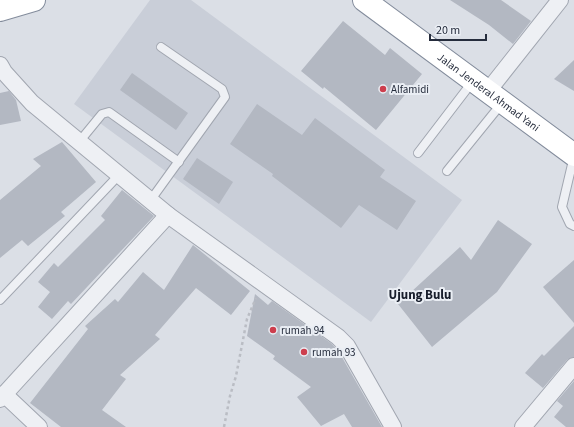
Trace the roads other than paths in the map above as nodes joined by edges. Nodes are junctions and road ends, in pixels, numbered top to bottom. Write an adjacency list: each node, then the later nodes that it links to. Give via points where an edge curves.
1 (34, 0): 4 (highway)
2 (364, 0): 7 (highway, Jalan Jenderal Ahmad Yani)
3 (560, 0): 7 (street)
4 (0, 10)
5 (161, 48): 11 (lane, via 222,89 225,94 224,100)
6 (0, 65): 8 (street, via 32,103)
7 (488, 91): 9 (lane); 10 (highway, Jalan Jenderal Ahmad Yani); 12 (lane)
8 (79, 142): 11 (lane, via 102,114 109,112); 13 (street)
9 (418, 153)
10 (574, 155): 16 (lane, via 562,207 570,224)
11 (179, 162): 14 (lane)
12 (447, 171)
13 (120, 175): 14 (street); 17 (lane)
14 (150, 201): 15 (street)
15 (168, 215): 19 (street); 21 (street, via 338,337 347,346)
16 (574, 226)
17 (0, 300)
18 (574, 366): 22 (street)
19 (2, 397): 20 (street)
20 (39, 427)
21 (393, 427)
22 (523, 427)

